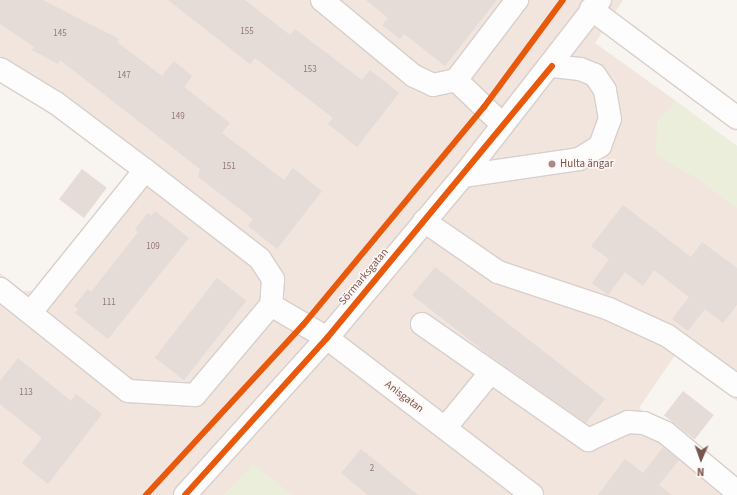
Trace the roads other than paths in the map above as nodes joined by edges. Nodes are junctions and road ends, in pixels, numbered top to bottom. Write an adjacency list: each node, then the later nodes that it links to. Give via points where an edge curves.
1 (322, 0): 6 (street, via 414,76 433,85)
2 (517, 0): 6 (street)
3 (595, 4): 4 (street, Sörmarksgatan); 7 (street)
4 (552, 66): 8 (street, Sörmarksgatan); 10 (street, via 580,69 595,75 605,90 610,119 600,146 579,159)
5 (0, 69): 9 (street, via 56,103)
6 (456, 80): 8 (street)
7 (737, 118)
8 (503, 124): 10 (street, Sörmarksgatan)
9 (145, 170): 13 (street, via 260,259 273,279); 14 (street)
10 (463, 176): 11 (street, Sörmarksgatan)
11 (424, 221): 16 (street, Sörmarksgatan); 18 (street, via 498,272 610,309 668,336)
12 (0, 289): 14 (street)
13 (271, 305): 14 (street, via 195,395 128,391); 16 (street, Anisgatan)
14 (31, 312)
15 (422, 324): 17 (street)
16 (326, 338): 19 (street, Anisgatan); 21 (street, Sörmarksgatan)
17 (491, 372): 19 (street); 20 (street, via 588,440 628,422 644,423 666,433)
18 (737, 386)
19 (445, 428): 22 (street, Anisgatan)
20 (737, 492)
21 (185, 495)
22 (532, 495)

